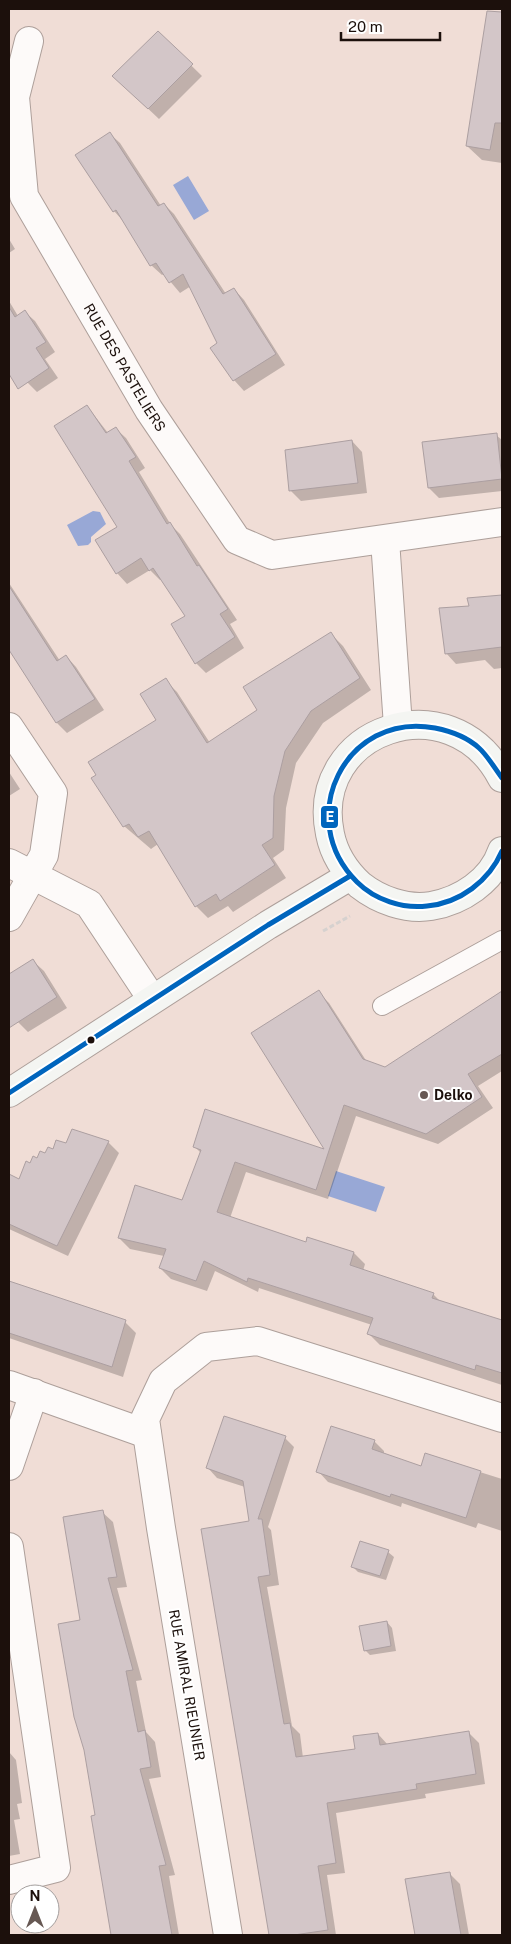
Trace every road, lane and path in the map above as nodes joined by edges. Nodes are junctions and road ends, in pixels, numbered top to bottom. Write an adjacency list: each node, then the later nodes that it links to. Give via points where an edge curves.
1 (29, 41): 3 (street, RUE DES PASTELIERS, via 15,97 24,196 150,410 237,540 272,556)
2 (502, 522): 3 (street, RUE DES PASTELIERS)
3 (385, 540): 4 (street)
4 (398, 726): 6 (main road, via 426,724 452,730 475,743); 9 (main road, via 370,738 346,759 331,787 327,818 333,849)
5 (9, 727): 8 (street, via 53,793 44,855)
6 (499, 767)
7 (502, 851): 9 (main road, via 500,859 482,882 457,898 429,906 400,904 373,895)
8 (20, 869): 10 (street); 12 (street, via 89,904)
9 (350, 876): 12 (main road)
10 (9, 917)
11 (502, 940): 13 (lane)
12 (152, 999): 14 (main road)
13 (382, 1006)
14 (9, 1093)
15 (21, 1389): 17 (street); 18 (street)
16 (502, 1418): 17 (street, RUE AMIRAL RIEUNIER, via 258,1341 206,1347 163,1381 145,1419)
17 (147, 1434): 21 (street, RUE AMIRAL RIEUNIER)
18 (9, 1466)
19 (9, 1546): 20 (street, via 56,1868)
20 (9, 1880)
21 (228, 1935)

